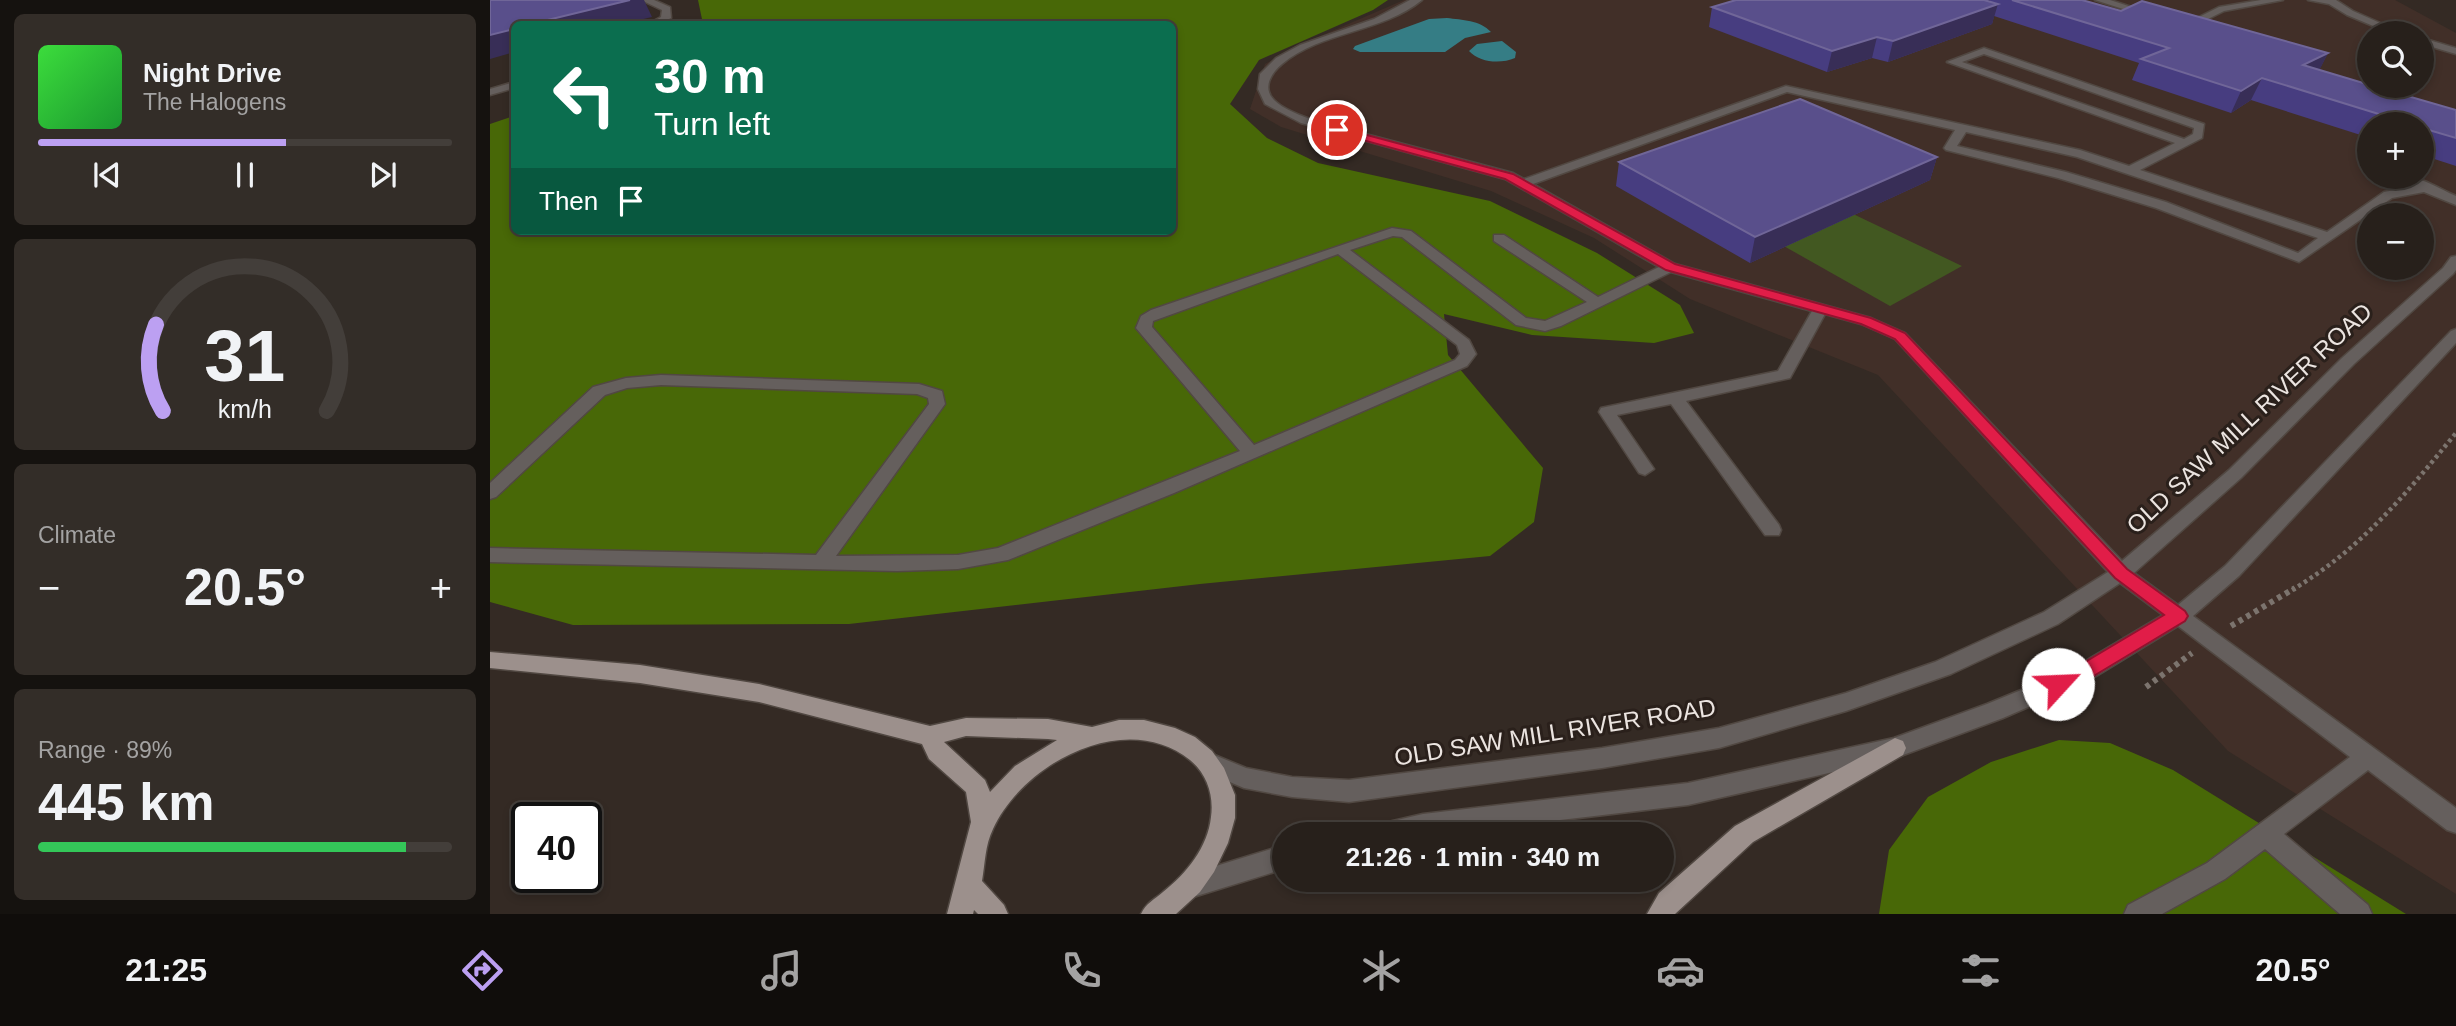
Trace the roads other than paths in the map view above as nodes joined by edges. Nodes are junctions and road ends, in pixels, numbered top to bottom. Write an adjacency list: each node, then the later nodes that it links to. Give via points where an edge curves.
1 (646, 0): 8 (street, via 667,9 666,18)
2 (1417, 0): 18 (street, via 1280,60 1265,74 1263,89 1269,102 1305,121 1462,162)
3 (2100, 0): 7 (street)
4 (2278, 0): 10 (street, via 2222,9 2188,26)
5 (2313, 0): 6 (street)
6 (2331, 1): 9 (street)
7 (2154, 16)
8 (659, 21)
9 (2369, 21)
10 (2177, 23)
11 (2434, 45): 12 (street)
12 (2456, 51)
13 (511, 86): 14 (street)
14 (490, 92)
15 (1963, 127): 17 (street); 18 (street, via 1786,89); 22 (street, via 1950,148 2161,205 2299,258)
16 (2185, 143): 16 (street, via 2198,136 2200,127 2186,120 1984,51 1952,62); 17 (street)
17 (2131, 170): 22 (street)
18 (1522, 184): 26 (street)
19 (2420, 189): 22 (street, via 2388,195)
20 (2427, 189): 21 (street)
21 (2456, 201)
22 (2328, 237)
23 (1499, 239): 27 (street)
24 (1339, 248): 27 (street, via 1392,232 1406,234 1521,322 1545,326); 31 (street, via 1146,319 1144,328); 31 (street, via 1464,343 1468,354 1461,363)
25 (2456, 260): 37 (street, OLD SAW MILL RIVER ROAD, via 2235,474)
26 (1670, 267): 27 (street); 28 (street)
27 (1598, 303)
28 (1821, 308): 30 (street, via 1784,375); 37 (street, via 1900,336)
29 (2456, 334): 38 (street, via 2232,571)
30 (1675, 397): 32 (street, via 1607,412); 34 (street)
31 (1251, 453): 36 (street, via 1001,555 946,562)
32 (1644, 469)
33 (490, 493): 36 (street, via 599,391 626,383 660,380 905,388 936,395 937,404)
34 (1772, 530)
35 (490, 555): 36 (street)
36 (821, 562)
37 (2121, 573): 38 (street); 44 (street, OLD SAW MILL RIVER ROAD, via 2051,618 1943,668 1846,702 1719,737 1602,758 1349,791 1244,778)
38 (2179, 616): 42 (street, via 2080,675); 43 (street)
39 (490, 660): 40 (main road, via 640,674 759,693)
40 (930, 736): 41 (main road, via 966,727 1048,729); 47 (main road, via 937,752 977,787)
41 (1091, 736): 44 (main road, OLD SAW MILL RIVER ROAD, via 1148,730 1193,748); 47 (main road, OLD SAW MILL RIVER ROAD, via 1055,751 1029,769 1003,794)
42 (1895, 748): 45 (street, via 1688,794); 55 (main road, via 1744,834)
43 (2369, 756): 46 (street); 48 (street)
44 (1212, 764): 51 (main road, via 1225,808 1221,833)
45 (1449, 822)
46 (2456, 822)
47 (983, 823): 50 (main road, OLD SAW MILL RIVER ROAD)
48 (2265, 834): 56 (street, via 2216,870); 57 (street)
49 (1272, 861): 51 (street)
50 (969, 885): 52 (main road, OLD SAW MILL RIVER ROAD); 53 (main road)
51 (1189, 886): 54 (main road)
52 (960, 914)
53 (995, 914)
54 (1154, 914)
55 (1660, 914)
56 (2137, 914)
57 (2359, 914)

